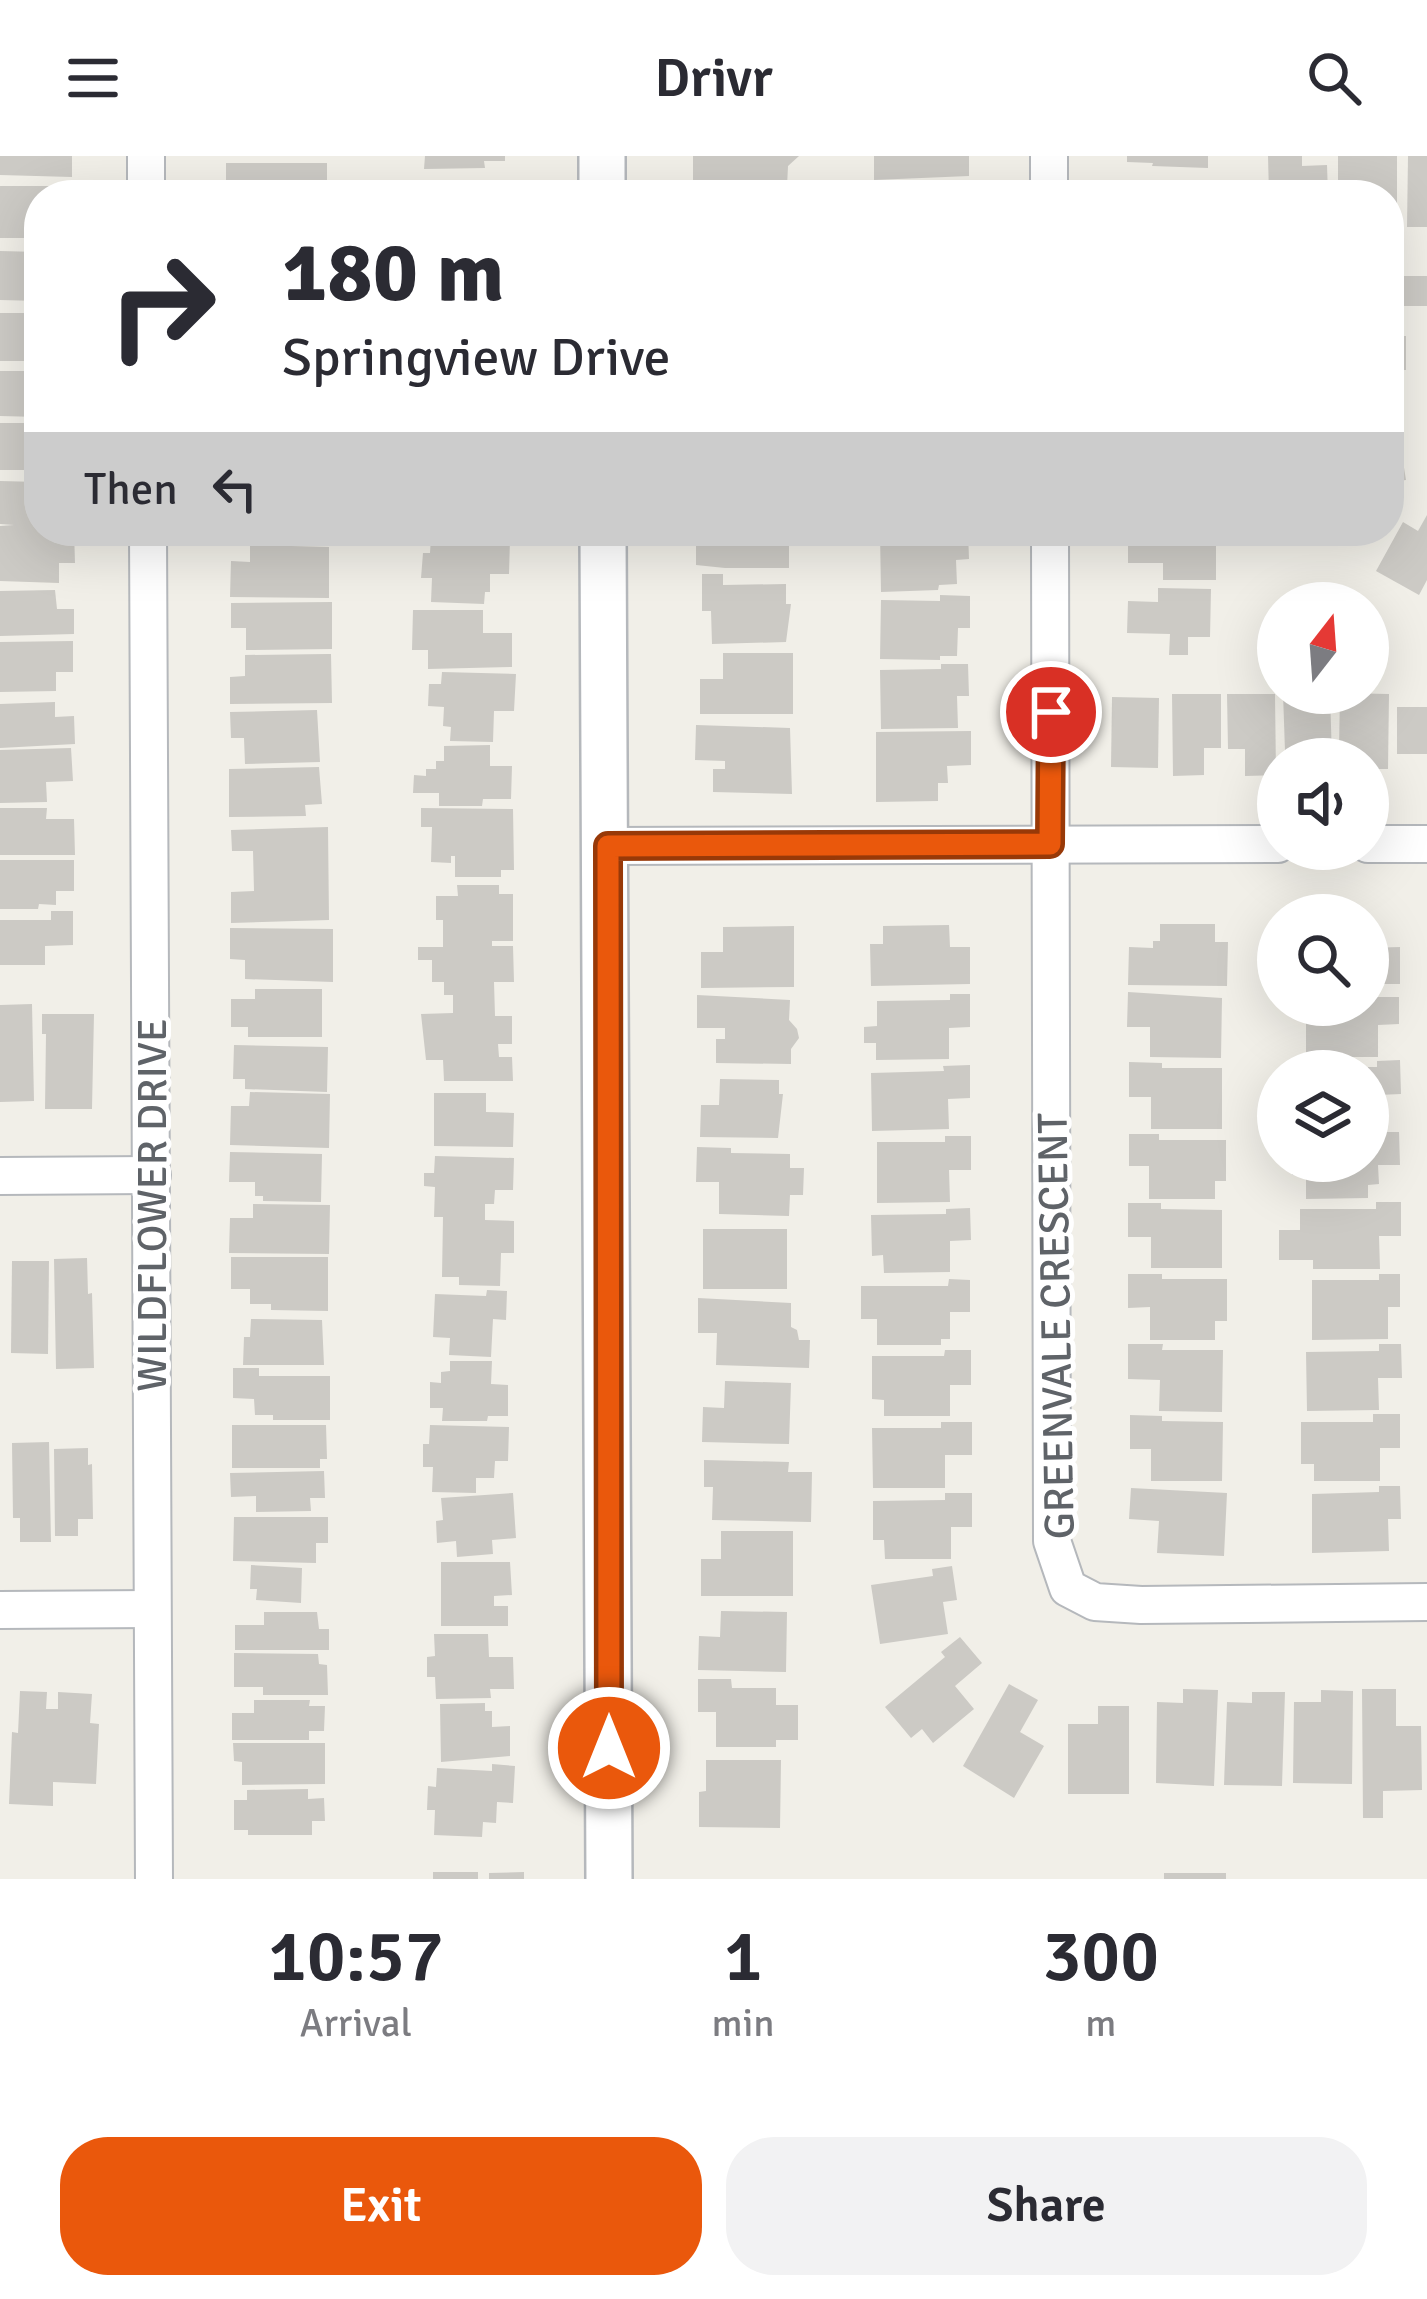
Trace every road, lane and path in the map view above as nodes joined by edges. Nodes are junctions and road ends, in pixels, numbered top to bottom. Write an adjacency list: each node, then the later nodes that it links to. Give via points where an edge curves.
1 (148, 546): 9 (street, WILDFLOWER DRIVE)
2 (603, 546): 8 (street)
3 (1051, 546): 4 (street)
4 (1050, 844): 5 (street); 8 (street); 11 (street, GREENVALE CRESCENT, via 1052,1541 1068,1588 1095,1602 1142,1605)
5 (1257, 844)
6 (1389, 844): 7 (street)
7 (1427, 844)
8 (608, 846): 15 (street)
9 (152, 1175): 10 (street); 12 (street, WILDFLOWER DRIVE)
10 (0, 1177)
11 (1427, 1602)
12 (152, 1609): 13 (street); 14 (street, WILDFLOWER DRIVE)
13 (0, 1610)
14 (154, 1879)
15 (609, 1879)

